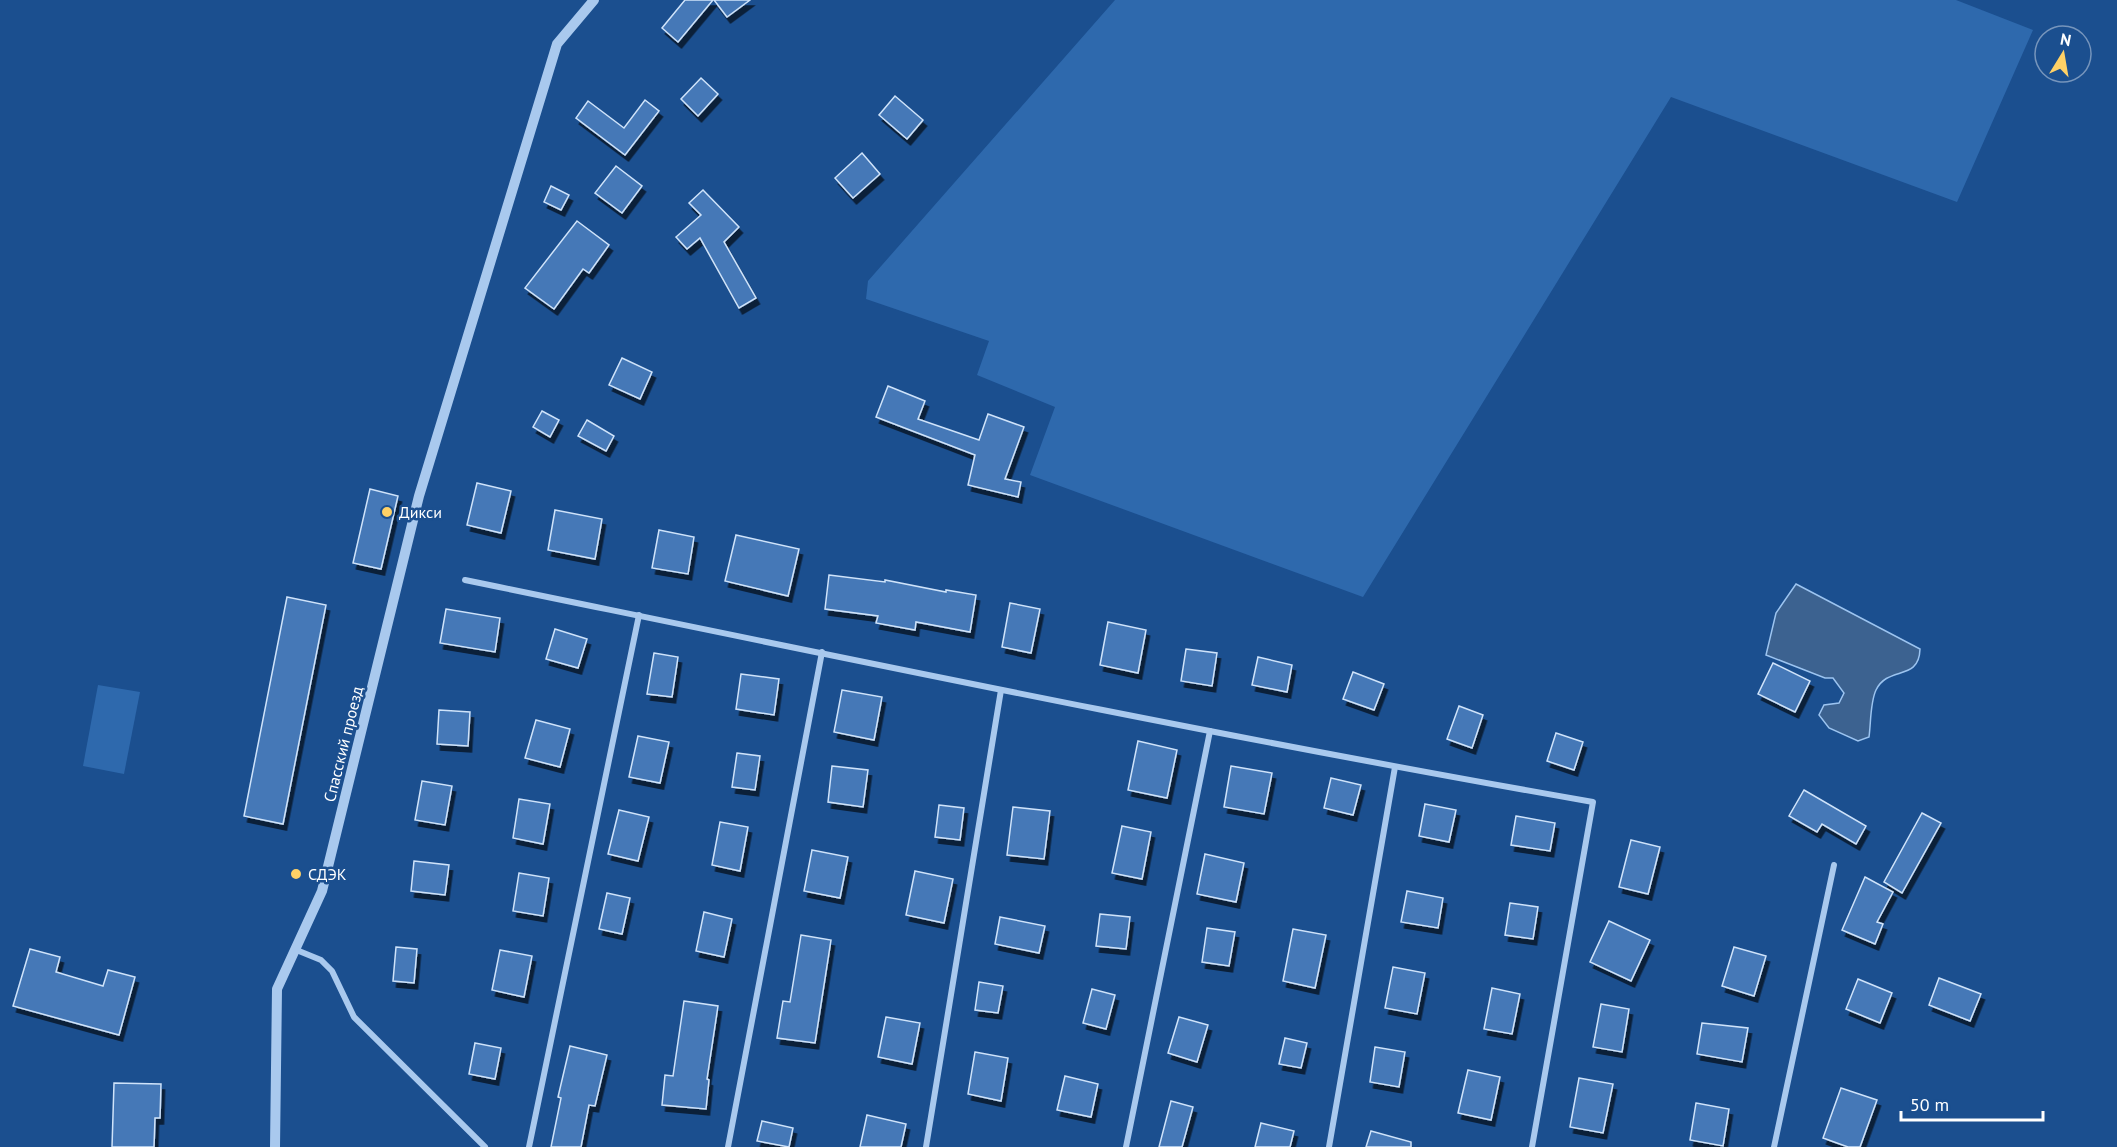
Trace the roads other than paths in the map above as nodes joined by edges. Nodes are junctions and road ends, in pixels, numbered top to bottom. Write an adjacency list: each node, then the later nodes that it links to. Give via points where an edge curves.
1 (594, 0): 9 (street, Спасский проезд, via 557,44 419,496 322,891)
2 (465, 580): 3 (street)
3 (639, 615): 4 (street); 12 (street)
4 (822, 652): 5 (street); 13 (street)
5 (1001, 690): 6 (street); 14 (street)
6 (1210, 731): 7 (street); 15 (street)
7 (1395, 767): 16 (street); 17 (street, via 1593,802)
8 (1834, 865): 18 (street)
9 (294, 949): 10 (street, Спасский проезд, via 277,989); 11 (street, via 321,960 332,971 354,1017)
10 (275, 1147)
11 (485, 1147)
12 (529, 1147)
13 (728, 1147)
14 (926, 1147)
15 (1126, 1147)
16 (1329, 1147)
17 (1532, 1147)
18 (1774, 1147)

